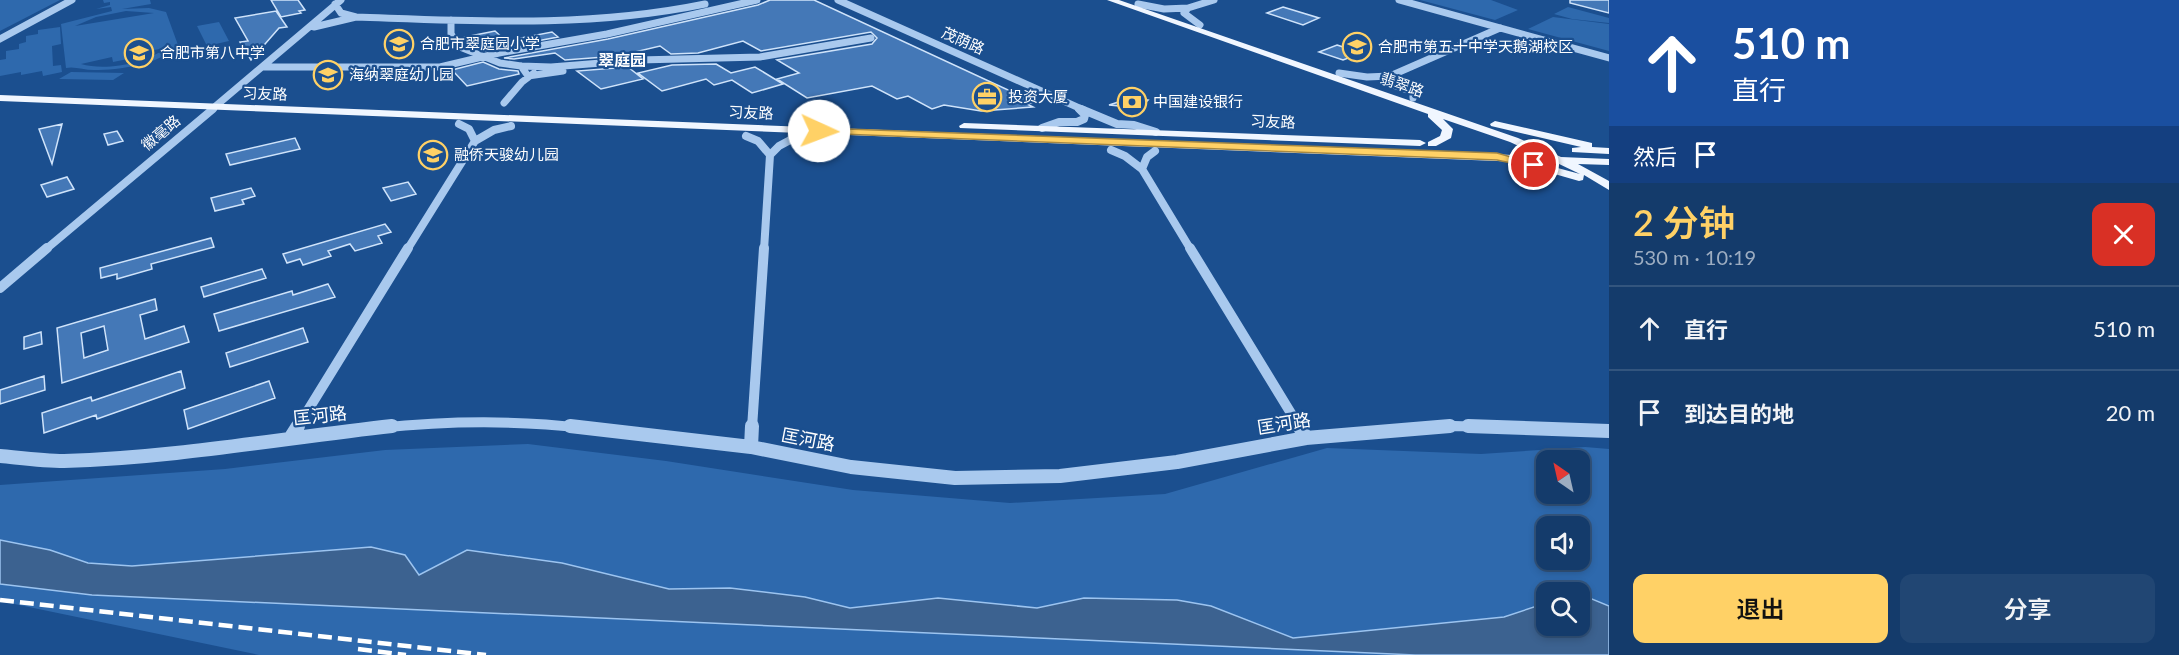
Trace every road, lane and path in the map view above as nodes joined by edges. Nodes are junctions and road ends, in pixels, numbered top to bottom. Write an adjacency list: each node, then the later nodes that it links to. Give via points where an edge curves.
1 (72, 0): 19 (street)
2 (724, 0): 13 (street, via 606,19)
3 (757, 0): 20 (street)
4 (838, 0): 35 (street, 茂荫路)
5 (1111, 0): 32 (main road, 翡翠路)
6 (1126, 0): 10 (main road, 翡翠路)
7 (1215, 0): 11 (street)
8 (1399, 0): 16 (street)
9 (338, 2): 12 (street, via 341,13); 17 (street, 徽毫路)
10 (1138, 4): 11 (street); 15 (main road, 翡翠路)
11 (1188, 8): 15 (street, via 1185,16)
12 (356, 17): 13 (street); 17 (street)
13 (452, 20): 20 (street, via 454,40)
14 (1510, 24): 16 (street)
15 (1200, 25): 26 (main road, 翡翠路)
16 (1500, 28): 21 (street); 28 (street)
17 (308, 29): 24 (street, 徽毫路)
18 (871, 38): 22 (street, via 760,57)
19 (0, 39)
20 (482, 57): 23 (street); 24 (street, via 440,67)
21 (1609, 58)
22 (576, 65): 25 (street); 27 (street, via 557,73)
23 (521, 66): 25 (street); 27 (street)
24 (262, 67): 31 (street, 徽毫路)
25 (551, 67): 27 (street)
26 (1339, 73): 28 (street); 32 (main road, 翡翠路)
27 (528, 76): 33 (street)
28 (1390, 76): 32 (street, via 1393,85 1413,92)
29 (0, 91): 31 (main road, 习友路)
30 (0, 98): 34 (main road, 习友路)
31 (226, 98): 34 (street, 徽毫路); 39 (main road, 习友路)
32 (1414, 102): 36 (main road, 翡翠路); 44 (main road, via 1448,129 1445,138); 45 (main road, 翡翠路)
33 (504, 103)
34 (213, 107): 51 (main road, 习友路); 57 (street, 徽毫路)
35 (1077, 107): 39 (street, via 1084,119); 40 (street, 茂荫路, via 1117,124)
36 (1478, 120): 47 (main road); 49 (main road, 翡翠路)
37 (459, 124): 43 (street, via 469,129)
38 (511, 126): 43 (street)
39 (1042, 128): 40 (main road, 习友路)
40 (1156, 132): 44 (main road, 习友路)
41 (746, 136): 50 (street, via 758,141)
42 (794, 138): 50 (street)
43 (475, 141): 59 (street)
44 (1432, 144): 45 (main road, 习友路)
45 (1532, 148): 49 (main road, 习友路)
46 (1111, 150): 54 (street)
47 (1609, 150): 49 (main road, 习友路)
48 (1155, 151): 54 (street, via 1147,157)
49 (1556, 154): 51 (main road, 习友路); 52 (main road, 习友路); 56 (main road, 翡翠路)
50 (770, 155): 61 (street)
51 (1497, 156): 56 (main road)
52 (1581, 160): 53 (main road, 习友路); 55 (main road)
53 (1609, 162)
54 (1142, 170): 60 (street)
55 (1609, 173)
56 (1609, 188)
57 (0, 288)
58 (1609, 431): 60 (street, 匡河路, via 1455,426)
59 (291, 437): 61 (street, 匡河路, via 434,422 540,423); 62 (street, 匡河路, via 172,454 62,461)
60 (1306, 438): 61 (street, 匡河路, via 1177,462 1071,475 979,478 851,467)
61 (751, 447)
62 (0, 456)

